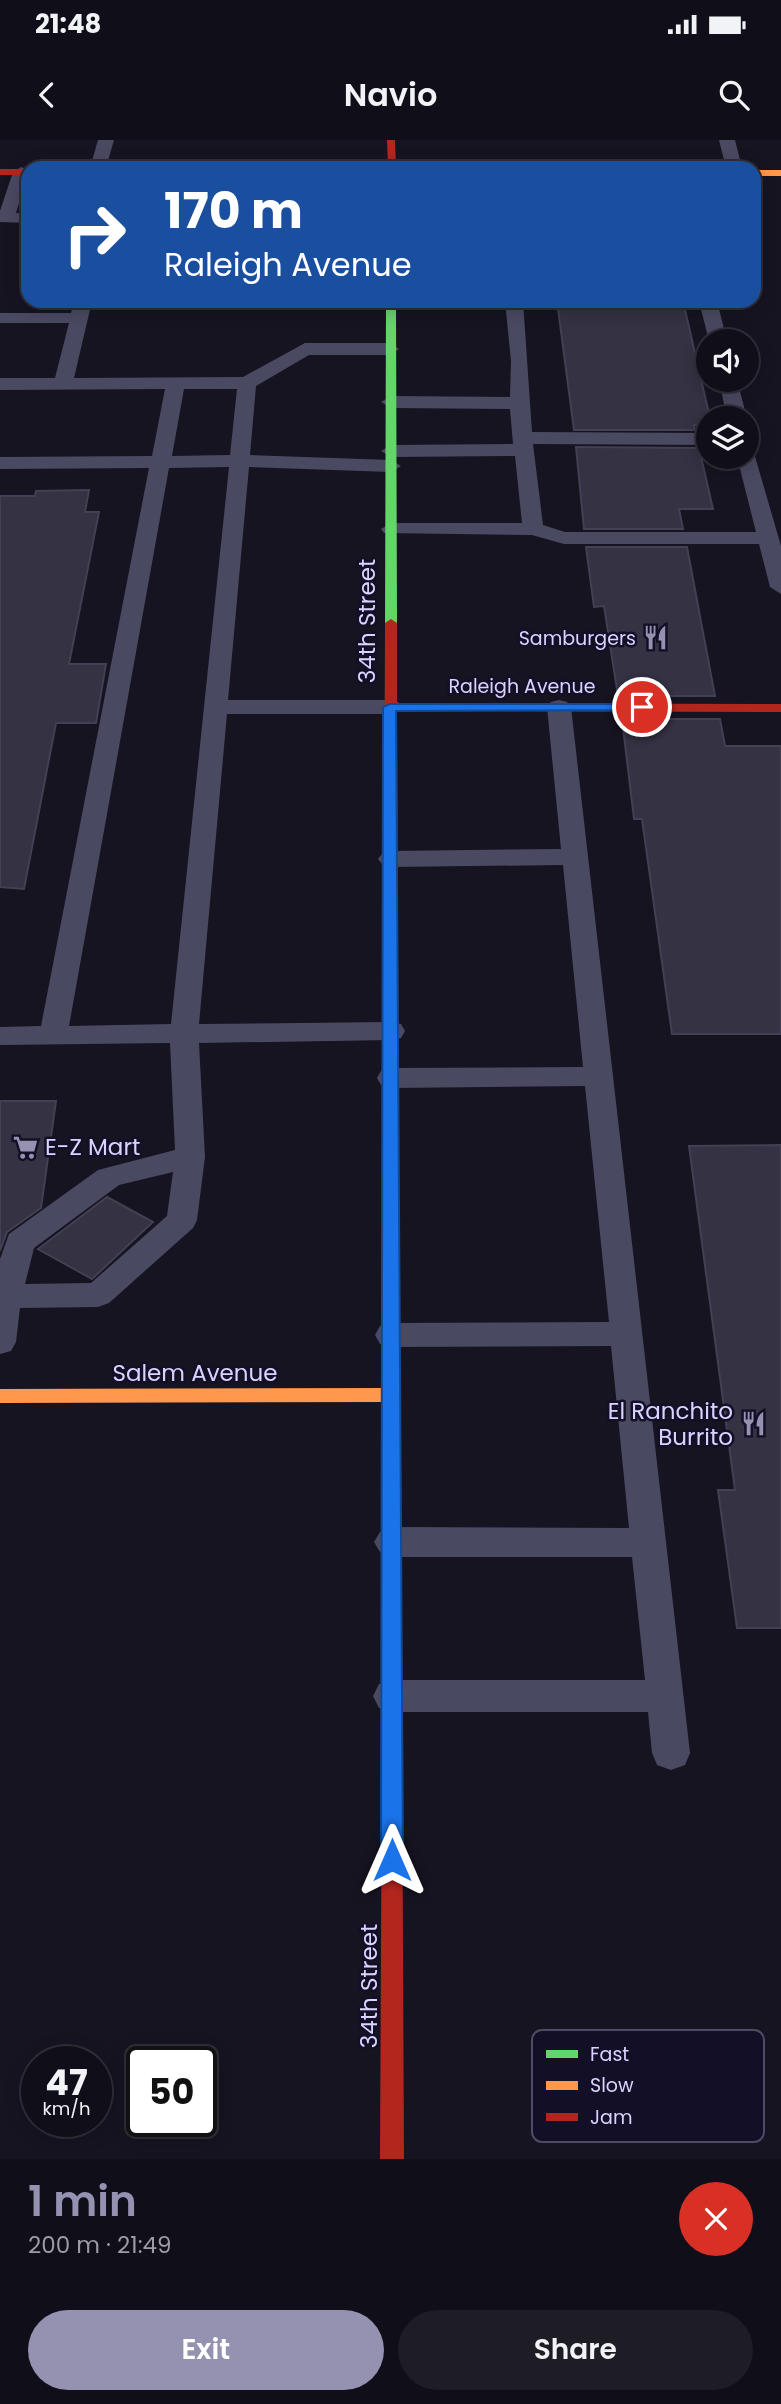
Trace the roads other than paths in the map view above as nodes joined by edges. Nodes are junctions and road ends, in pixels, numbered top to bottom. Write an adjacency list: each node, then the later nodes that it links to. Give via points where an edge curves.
1 (106, 140): 4 (lane)
2 (391, 140): 5 (main road)
3 (727, 140): 6 (lane)
4 (100, 161)
5 (392, 161)
6 (732, 161)
7 (0, 172): 8 (main road)
8 (21, 172)
9 (761, 173): 10 (main road)
10 (781, 173)
11 (21, 179): 12 (lane)
12 (3, 218): 13 (lane)
13 (21, 218)
14 (391, 308): 20 (main road, 34th Street)
15 (515, 308): 26 (lane)
16 (710, 308): 19 (lane)
17 (81, 309): 18 (lane); 23 (lane)
18 (0, 318)
19 (715, 329)
20 (390, 349): 21 (lane, via 305,349); 25 (main road, 34th Street)
21 (247, 383): 24 (lane); 30 (lane)
22 (0, 384): 23 (lane)
23 (63, 384): 24 (lane)
24 (175, 384): 31 (lane)
25 (391, 402): 26 (lane); 29 (main road, 34th Street)
26 (519, 403): 28 (lane)
27 (696, 439): 28 (lane)
28 (523, 444): 29 (lane); 35 (lane)
29 (391, 458): 30 (lane); 34 (main road, 34th Street)
30 (241, 461): 31 (lane); 38 (lane)
31 (162, 462): 32 (lane); 46 (lane)
32 (0, 463)
33 (750, 469): 36 (lane)
34 (391, 529): 35 (lane); 39 (main road, 34th Street)
35 (533, 529): 36 (lane, via 564,538)
36 (768, 538): 37 (lane)
37 (781, 587)
38 (216, 707): 39 (lane); 45 (lane)
39 (390, 707): 40 (main road, Raleigh Avenue); 43 (main road, 34th Street)
40 (559, 707): 41 (main road, Raleigh Avenue); 42 (lane)
41 (781, 708)
42 (575, 857): 43 (lane); 48 (lane)
43 (391, 859): 44 (main road, 34th Street)
44 (391, 1031): 45 (lane); 49 (main road, 34th Street)
45 (184, 1032): 46 (lane); 50 (lane)
46 (53, 1035): 47 (lane)
47 (0, 1036)
48 (598, 1076): 49 (lane); 52 (lane)
49 (391, 1078): 53 (main road, 34th Street)
50 (190, 1157): 51 (lane, via 109,1177 20,1242); 51 (lane, via 182,1220 98,1295)
51 (3, 1296): 54 (lane)
52 (626, 1334): 53 (lane); 58 (lane)
53 (391, 1335): 55 (main road, 34th Street)
54 (0, 1342)
55 (391, 1395): 56 (main road, Salem Avenue); 57 (main road, 34th Street)
56 (0, 1396)
57 (392, 1542): 58 (lane); 59 (main road, 34th Street)
58 (648, 1542): 60 (lane)
59 (392, 1696): 60 (lane); 62 (main road, 34th Street)
60 (664, 1696): 61 (lane)
61 (671, 1753)
62 (392, 2159)

